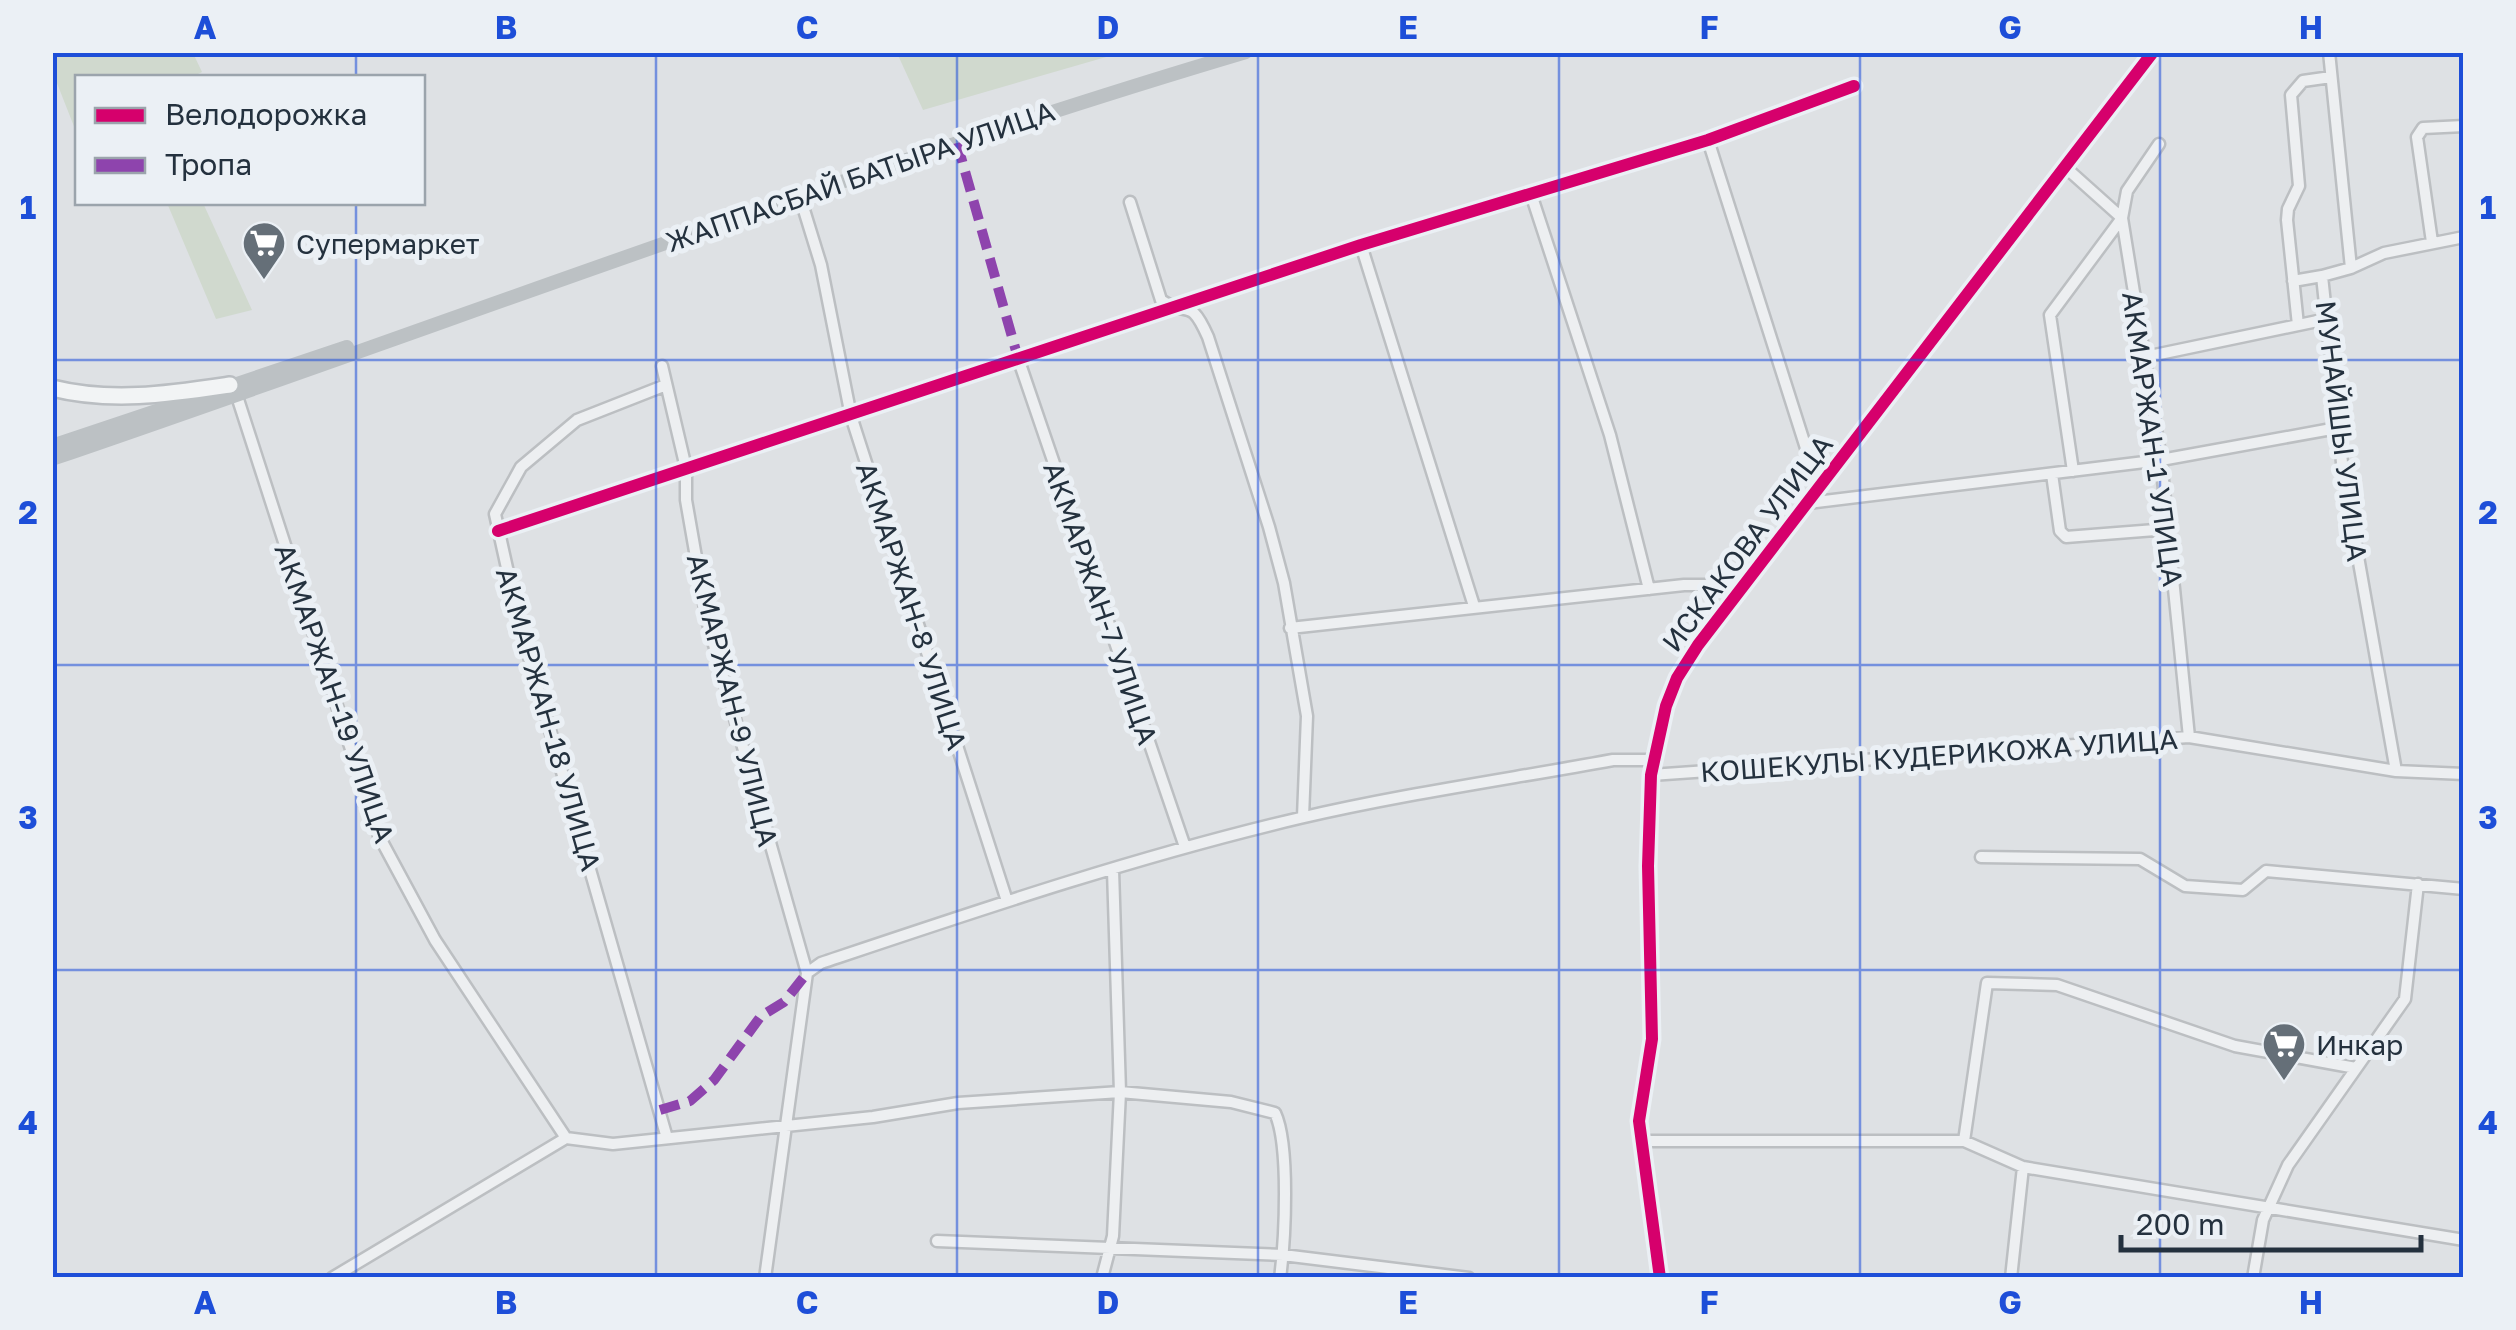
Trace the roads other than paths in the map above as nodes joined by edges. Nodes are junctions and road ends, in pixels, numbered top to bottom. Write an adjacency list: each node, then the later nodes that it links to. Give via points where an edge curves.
1 (1246, 52): 11 (main road, ЖАППАСБАЙ БАТЫРА УЛИЦА)
2 (2153, 52): 9 (main road, ИСКАКОВА УЛИЦА)
3 (2329, 52): 4 (street, МУНАЙШЫ УЛИЦА)
4 (2331, 76): 17 (street, МУНАЙШЫ УЛИЦА); 19 (street, via 2303,81 2291,95 2300,186 2287,220)
5 (1854, 86): 7 (street)
6 (2464, 126): 15 (street, via 2423,128 2417,137)
7 (1708, 140): 10 (street); 37 (street)
8 (2159, 144): 13 (street, via 2127,191)
9 (2065, 167): 13 (street); 37 (main road, ИСКАКОВА УЛИЦА)
10 (1530, 194): 16 (street); 42 (street, via 1610,435)
11 (800, 196): 28 (main road, ЖАППАСБАЙ БАТЫРА УЛИЦА); 29 (street, АКМАРЖАН-8 УЛИЦА)
12 (1130, 202): 20 (street, via 1161,300)
13 (2122, 218): 23 (street, АКМАРЖАН-1 УЛИЦА); 35 (street, via 2050,315)
14 (2464, 237): 15 (street)
15 (2432, 242): 17 (street)
16 (1361, 244): 20 (street); 43 (street)
17 (2352, 268): 18 (street, МУНАЙШЫ УЛИЦА)
18 (2322, 276): 19 (street); 21 (street, МУНАЙШЫ УЛИЦА)
19 (2294, 281): 22 (street)
20 (1171, 307): 24 (street); 44 (street, via 1189,308 1208,337 1269,527)
21 (2327, 319): 22 (street); 30 (street, МУНАЙШЫ УЛИЦА)
22 (2298, 325): 23 (street)
23 (2145, 357): 33 (street, АКМАРЖАН-1 УЛИЦА)
24 (1018, 358): 29 (street); 50 (street, АКМАРЖАН-7 УЛИЦА)
25 (662, 366): 26 (street, АКМАРЖАН-9 УЛИЦА)
26 (666, 384): 34 (street, АКМАРЖАН-9 УЛИЦА); 40 (street, АКМАРЖАН-18 УЛИЦА, via 577,420 520,467 495,514)
27 (52, 388): 28 (main road, via 127,398)
28 (233, 388): 31 (main road); 32 (main road); 60 (street, АКМАРЖАН-19 УЛИЦА, via 379,836 435,940)
29 (851, 416): 34 (street); 55 (street, АКМАРЖАН-8 УЛИЦА)
30 (2337, 428): 33 (street); 47 (street, МУНАЙШЫ УЛИЦА)
31 (52, 446)
32 (52, 459)
33 (2161, 460): 35 (street); 39 (street, АКМАРЖАН-1 УЛИЦА)
34 (686, 468): 40 (street); 56 (street, АКМАРЖАН-9 УЛИЦА, via 706,620)
35 (2073, 471): 36 (street)
36 (2052, 474): 38 (street); 39 (street, via 2066,536)
37 (1819, 489): 38 (main road, ИСКАКОВА УЛИЦА)
38 (1808, 502): 41 (main road, ИСКАКОВА УЛИЦА)
39 (2168, 529): 45 (street, АКМАРЖАН-1 УЛИЦА)
40 (498, 531): 61 (street, АКМАРЖАН-18 УЛИЦА)
41 (1744, 585): 42 (street); 46 (main road, ИСКАКОВА УЛИЦА, via 1677,678)
42 (1649, 588): 43 (street)
43 (1474, 606): 44 (street)
44 (1290, 628): 49 (street, via 1307,716)
45 (2189, 738): 46 (street, КОШЕКУЛЫ КУДЕРИКОЖА УЛИЦА); 47 (street, КОШЕКУЛЫ КУДЕРИКОЖА УЛИЦА)
46 (1652, 768): 49 (street, КОШЕКУЛЫ КУДЕРИКОЖА УЛИЦА, via 1613,760); 62 (main road, ИСКАКОВА УЛИЦА, via 1652,1039)
47 (2396, 771): 48 (street, КОШЕКУЛЫ КУДЕРИКОЖА УЛИЦА)
48 (2464, 774)
49 (1302, 817): 50 (street, КОШЕКУЛЫ КУДЕРИКОЖА УЛИЦА)
50 (1185, 848): 52 (street, КОШЕКУЛЫ КУДЕРИКОЖА УЛИЦА)
51 (1981, 857): 53 (street, via 2140,859 2185,886 2243,890 2266,871)
52 (1113, 870): 55 (street, КОШЕКУЛЫ КУДЕРИКОЖА УЛИЦА); 58 (street)
53 (2418, 884): 54 (street); 57 (street, via 2405,999)
54 (2464, 889)
55 (1007, 901): 56 (street, КОШЕКУЛЫ КУДЕРИКОЖА УЛИЦА, via 821,962)
56 (806, 973): 59 (street)
57 (2356, 1068): 63 (street, via 2235,1046 2057,985 1987,983); 65 (street, via 2288,1166)
58 (1120, 1092): 59 (street); 68 (street); 69 (street, via 1275,1113)
59 (784, 1125): 61 (street); 72 (street)
60 (566, 1138): 61 (street, via 613,1144); 71 (street)
61 (667, 1138)
62 (1642, 1141): 63 (street); 76 (main road, ИСКАКОВА УЛИЦА)
63 (1964, 1141): 64 (street)
64 (2023, 1168): 65 (street); 77 (street)
65 (2268, 1210): 66 (street); 78 (street)
66 (2464, 1240)
67 (938, 1241): 68 (street)
68 (1110, 1249): 69 (street); 73 (street)
69 (1283, 1255): 70 (street); 74 (street)
70 (1446, 1276): 75 (street)
71 (332, 1278)
72 (765, 1278)
73 (1102, 1278)
74 (1280, 1278)
75 (1468, 1278)
76 (1660, 1278)
77 (2010, 1278)
78 (2253, 1278)

